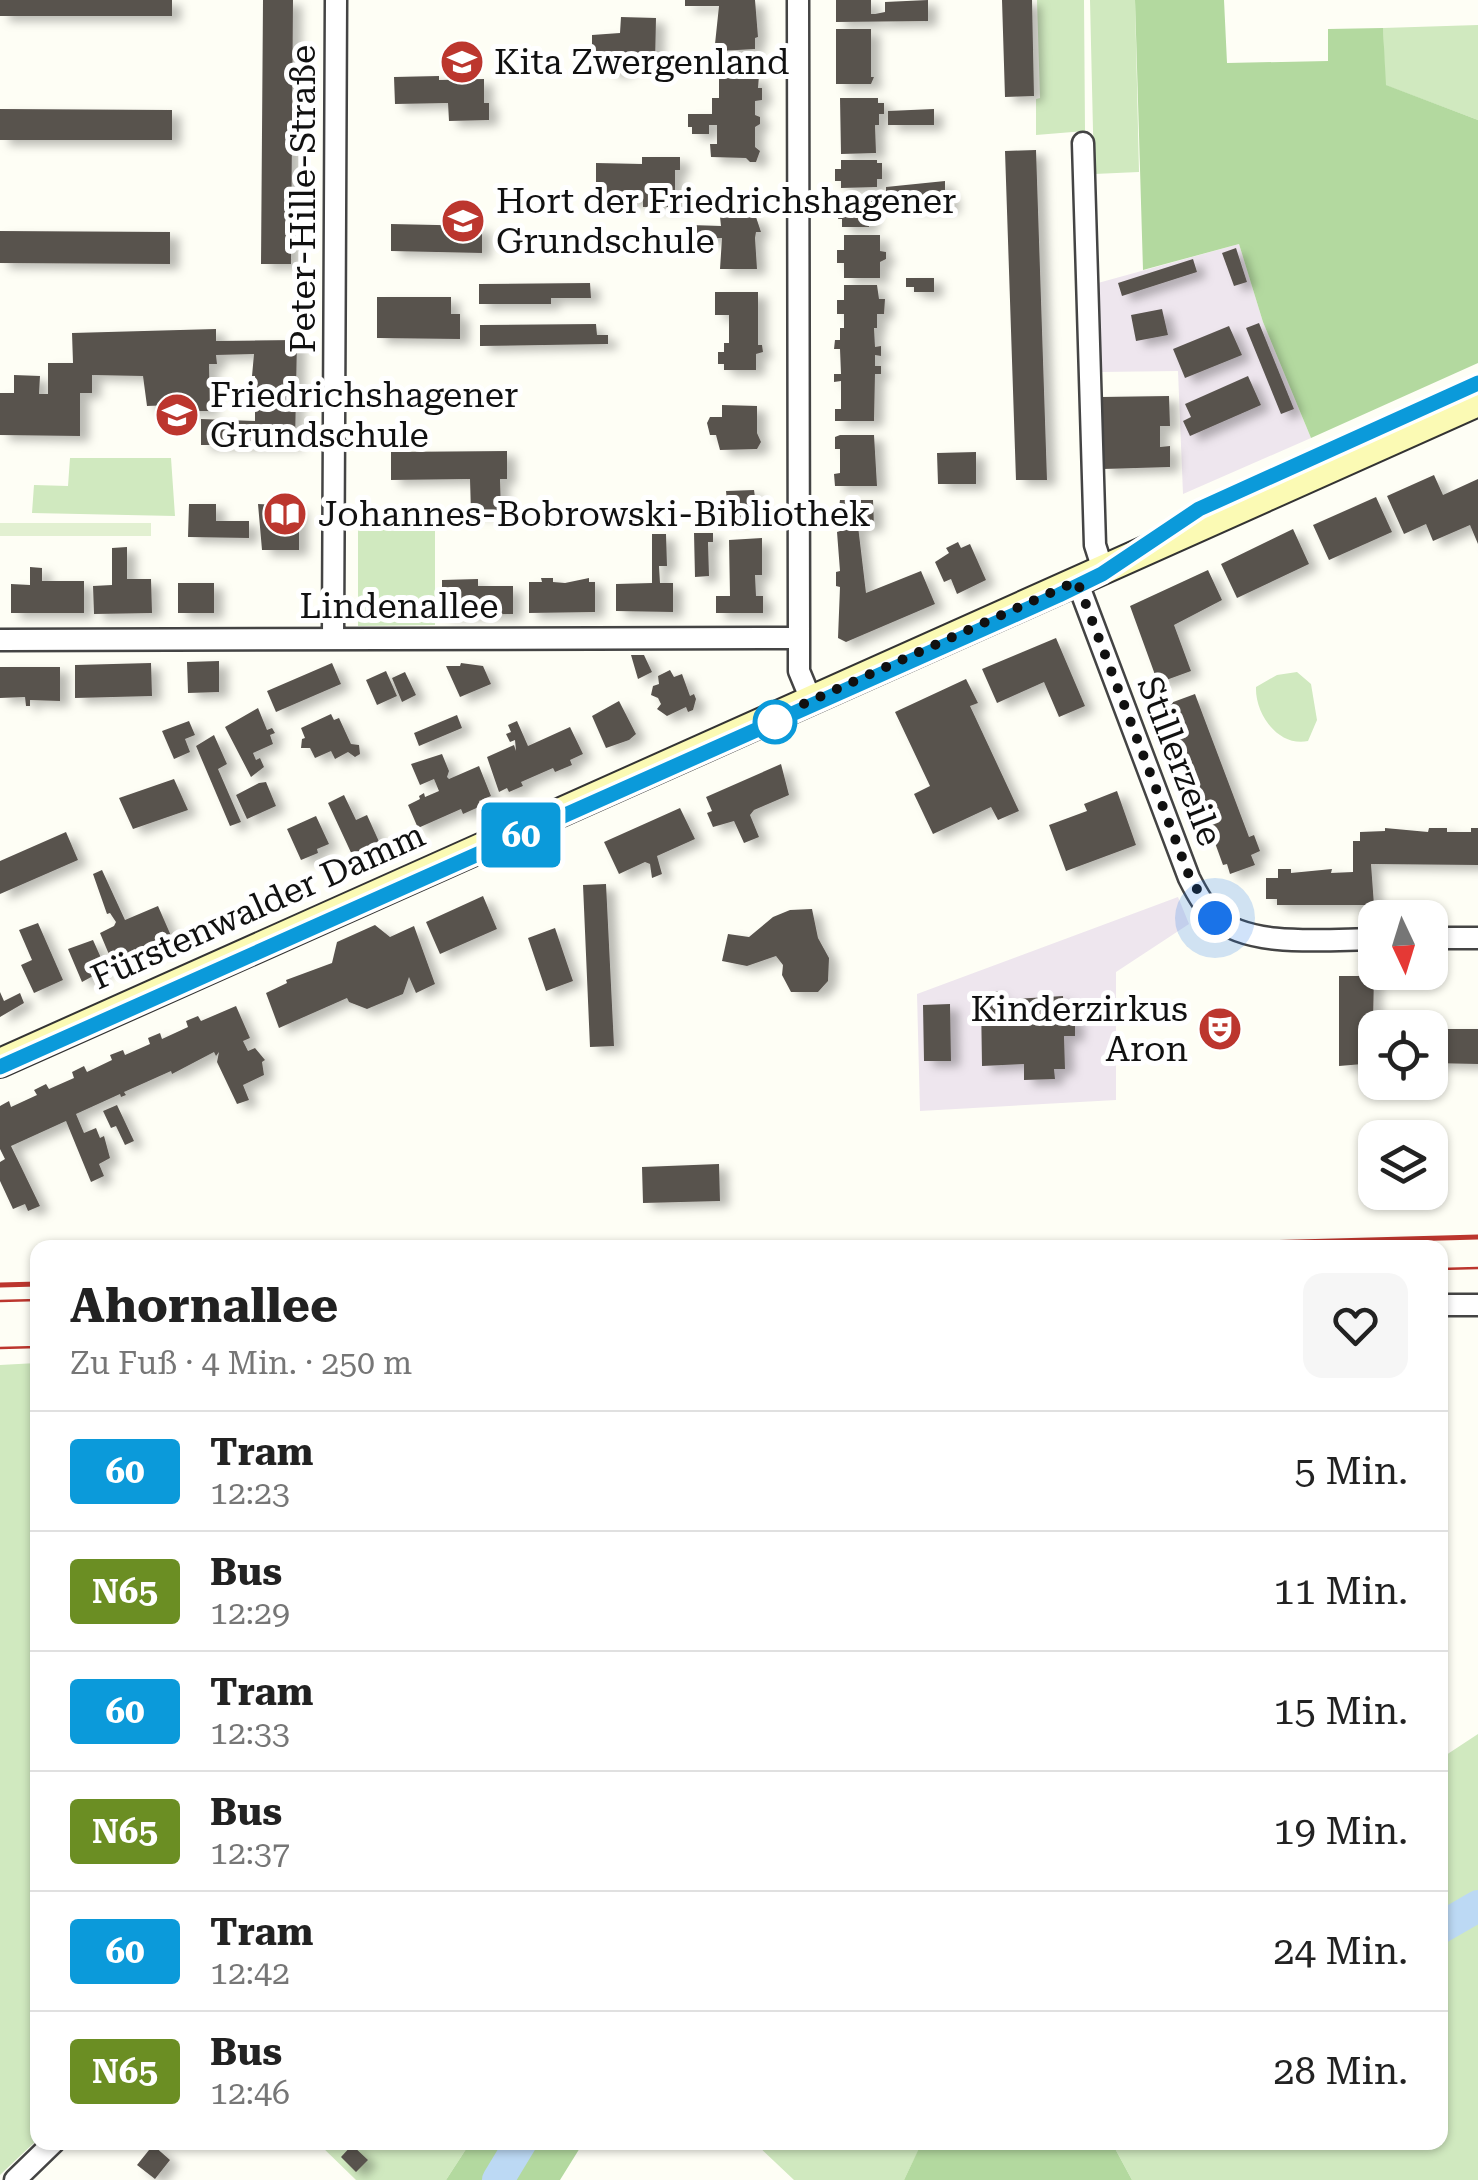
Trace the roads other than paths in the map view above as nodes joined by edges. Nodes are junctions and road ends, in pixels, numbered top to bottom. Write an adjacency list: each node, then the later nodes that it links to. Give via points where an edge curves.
1 (336, 0): 7 (street, Peter-Hille-Straße)
2 (798, 0): 6 (street)
3 (1083, 144): 5 (street, Stillerzeile)
4 (1476, 408): 5 (main road, Fürstenwalder Damm)
5 (1090, 576): 9 (main road, Fürstenwalder Damm); 12 (street, Stillerzeile, via 1190,878 1215,918 1236,931 1269,937)
6 (799, 638): 7 (street, Lindenallee); 9 (street, via 800,671)
7 (333, 639): 8 (street, Lindenallee)
8 (0, 640)
9 (811, 700): 13 (main road, Fürstenwalder Damm)
10 (1448, 938): 11 (street)
11 (1478, 938)
12 (1358, 939)
13 (0, 1063)
14 (1478, 1304): 15 (street)
15 (1448, 1306)
16 (46, 2150): 17 (street)
17 (15, 2180)

